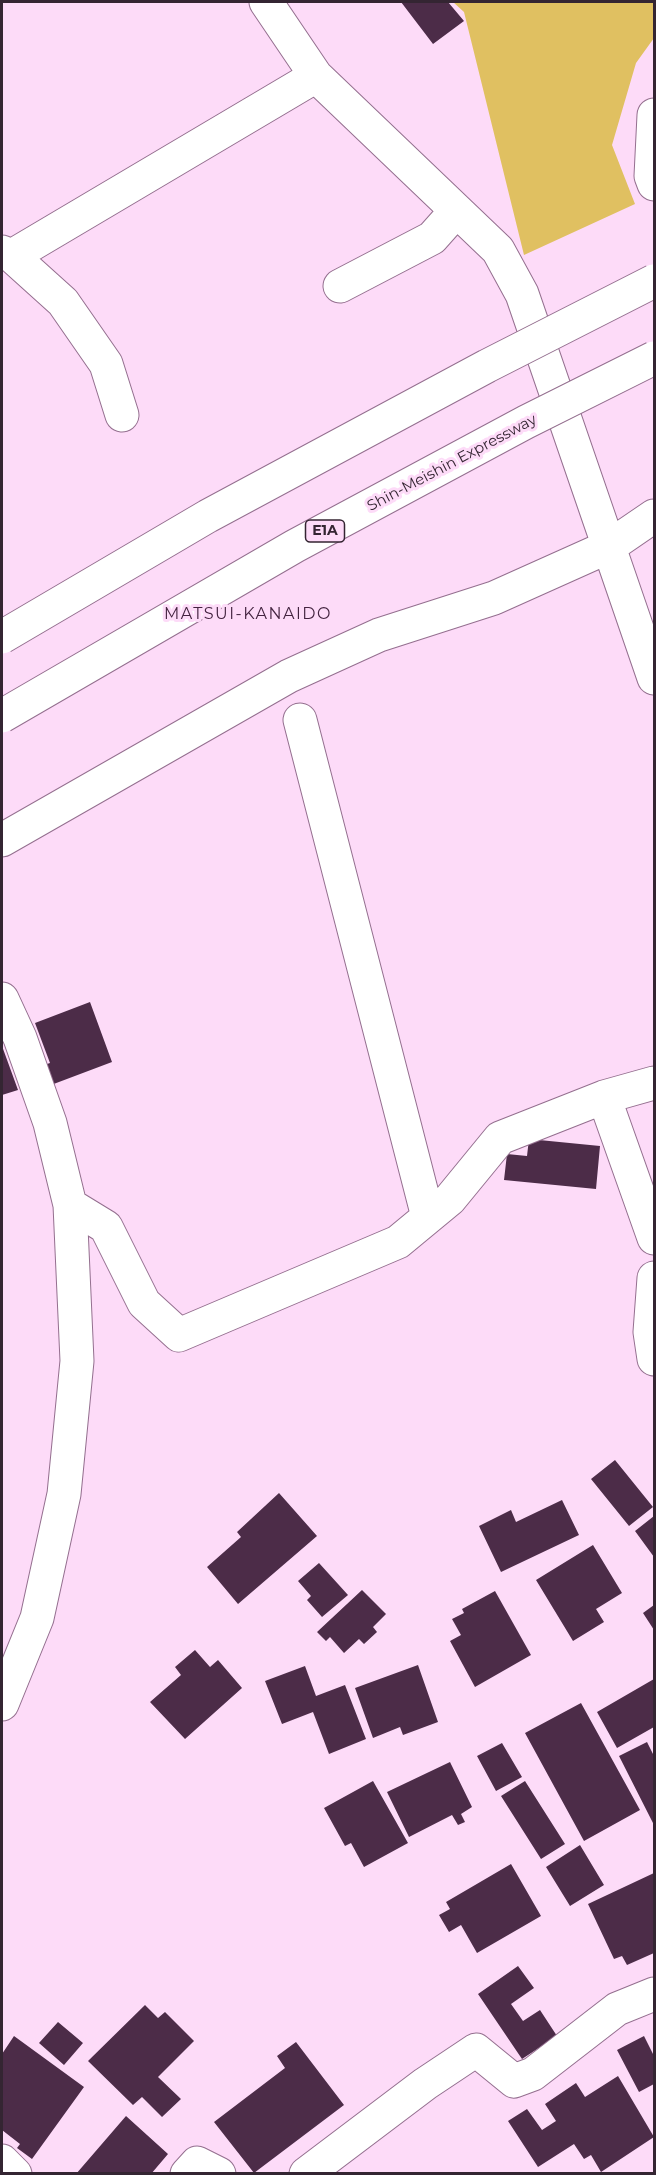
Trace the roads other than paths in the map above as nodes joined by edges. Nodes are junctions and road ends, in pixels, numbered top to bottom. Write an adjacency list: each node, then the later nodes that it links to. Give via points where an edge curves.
1 (266, 2): 2 (main road)
2 (316, 76): 5 (main road); 6 (main road)
3 (654, 115): 4 (main road)
4 (654, 184)
5 (456, 211): 8 (main road, via 432,238); 12 (main road, via 498,250 522,294)
6 (7, 254): 10 (main road, via 63,302 106,364)
7 (654, 281): 13 (main road, bridge, via 208,516)
8 (340, 286)
9 (654, 358): 15 (main road, Shin-Meishin Expressway / E1A, bridge, via 295,546)
10 (122, 415)
11 (654, 516): 12 (main road)
12 (610, 546): 14 (main road); 17 (main road, via 494,598 379,635 289,676)
13 (2, 637)
14 (654, 678)
15 (2, 716)
16 (300, 720): 22 (main road)
17 (2, 840)
18 (2, 999): 21 (main road, via 50,1123)
19 (654, 1083): 20 (main road)
20 (604, 1097): 22 (main road, via 500,1138 450,1199); 23 (main road)
21 (70, 1205): 22 (main road, via 106,1227 144,1303 179,1335 398,1242); 26 (main road, via 76,1361 64,1494 38,1618)
22 (428, 1217)
23 (654, 1238)
24 (654, 1278): 25 (main road, via 650,1332)
25 (654, 1359)
26 (2, 1704)
27 (654, 1994): 32 (main road, via 617,2008 533,2074 514,2081 476,2050)
28 (2, 2161): 29 (main road)
29 (15, 2174)
30 (187, 2174): 31 (main road, via 197,2163)
31 (219, 2174)
32 (306, 2174)

